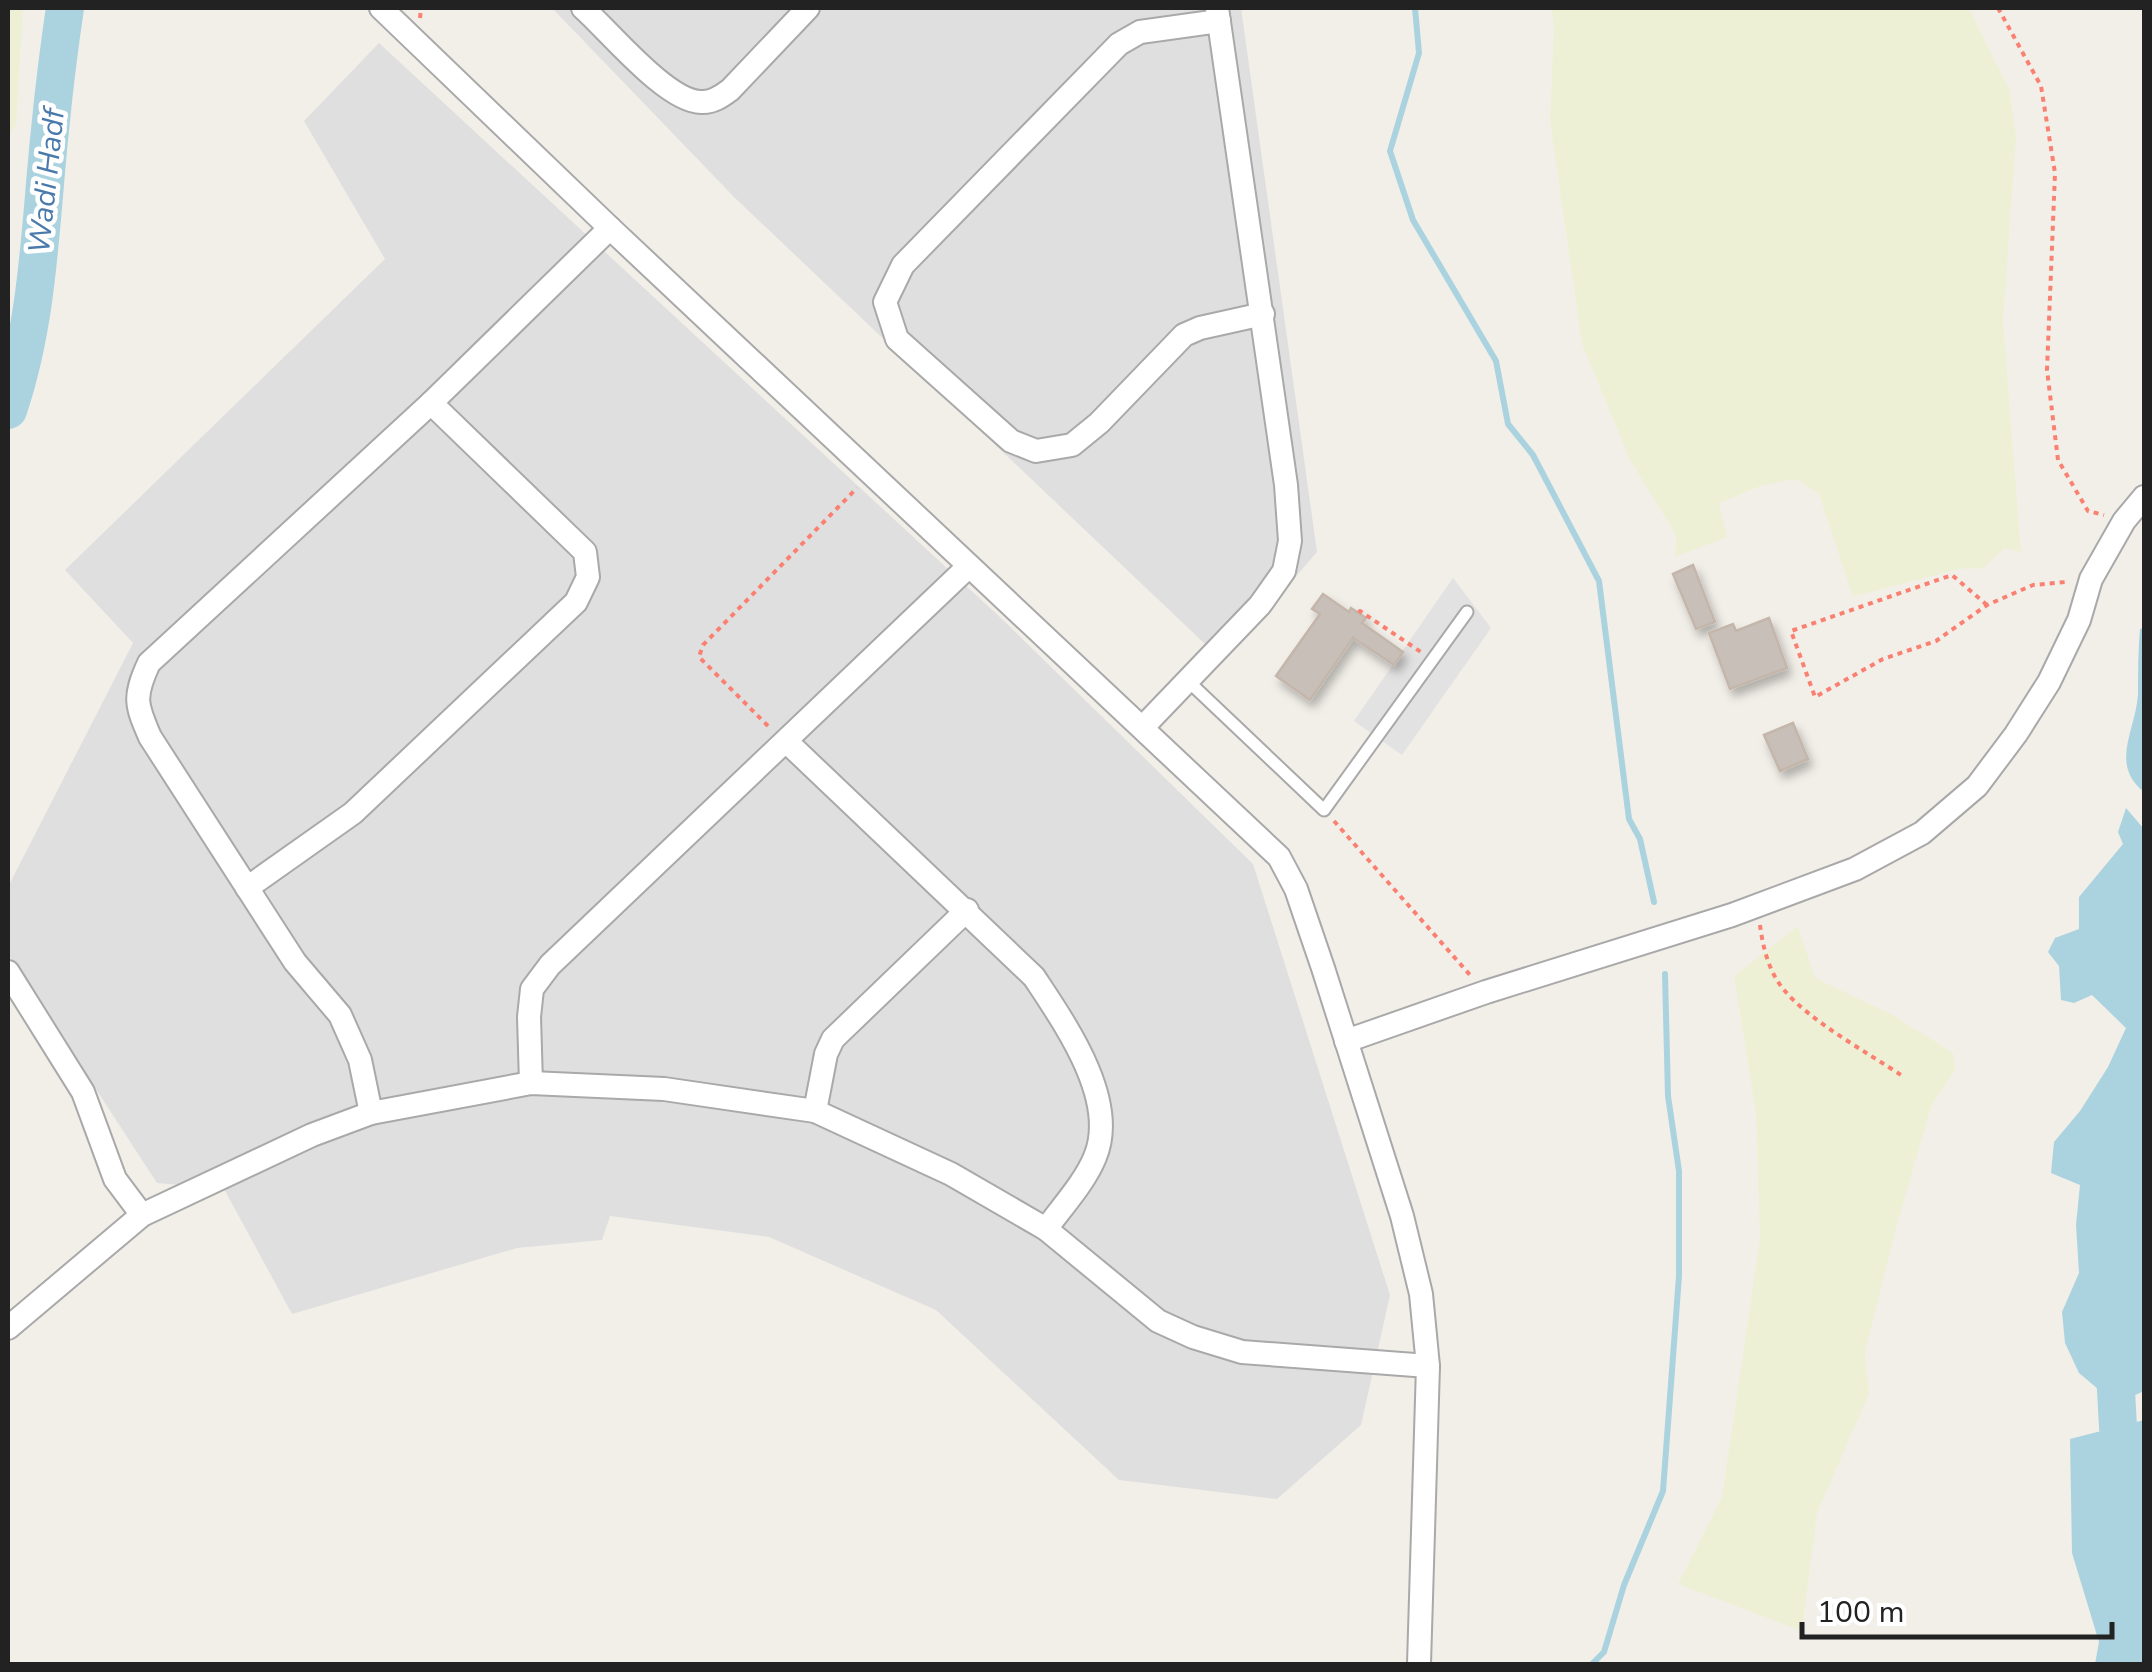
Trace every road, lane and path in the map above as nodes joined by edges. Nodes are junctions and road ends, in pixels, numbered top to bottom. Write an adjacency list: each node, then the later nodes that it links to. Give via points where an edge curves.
1 (381, 8): 6 (street)
2 (583, 8): 3 (street, via 676,95 701,102 730,90)
3 (808, 8)
4 (1998, 8): 11 (path, via 2041,86 2055,173 2047,370 2058,460 2088,511)
5 (1218, 14): 7 (street); 7 (street, via 1140,32 1119,44 902,265 885,302 897,338 1011,441 1036,451 1072,445 1184,335)
6 (610, 228): 8 (street); 9 (street)
7 (1263, 314): 18 (street, via 1286,485 1290,541 1284,571)
8 (431, 403): 22 (street, via 169,644 138,685 136,706 150,738); 22 (street, via 584,552 588,577 576,602 353,814)
9 (872, 474): 12 (street); 20 (path, via 702,646 699,657)
10 (2144, 497): 11 (street)
11 (2124, 521): 13 (street)
12 (969, 566): 19 (street); 20 (street)
13 (2091, 579): 14 (path, via 2033,585); 23 (street, via 2050,682 1977,786 1922,833 1855,868)
14 (1987, 605): 14 (path, via 1936,641 1883,659 1815,698 1791,631 1952,575)
15 (1466, 612): 17 (lane)
16 (1358, 613): 17 (path)
17 (1433, 660): 21 (lane)
18 (1187, 680): 19 (street); 21 (lane)
19 (1143, 727): 27 (street, via 1279,857 1296,889)
20 (787, 742): 24 (street); 29 (street, via 550,965 532,989)
21 (1324, 810): 26 (path)
22 (246, 888): 31 (street, via 340,1015 360,1060)
23 (1758, 905): 26 (street); 28 (path, via 1764,953 1784,991)
24 (967, 910): 30 (street, via 833,1039); 33 (street, via 1034,977 1096,1092 1104,1125 1095,1159)
25 (8, 972): 32 (street, via 84,1092 115,1179)
26 (1486, 992): 27 (street)
27 (1346, 1041): 35 (street, via 1402,1216)
28 (1901, 1076)
29 (531, 1083): 30 (street, via 664,1088); 31 (street)
30 (815, 1111): 33 (street, via 950,1174)
31 (371, 1113): 32 (street)
32 (142, 1216): 34 (street)
33 (1046, 1229): 35 (street, via 1158,1321 1193,1337 1242,1352)
34 (8, 1328)
35 (1428, 1366): 36 (street)
36 (1419, 1664)

